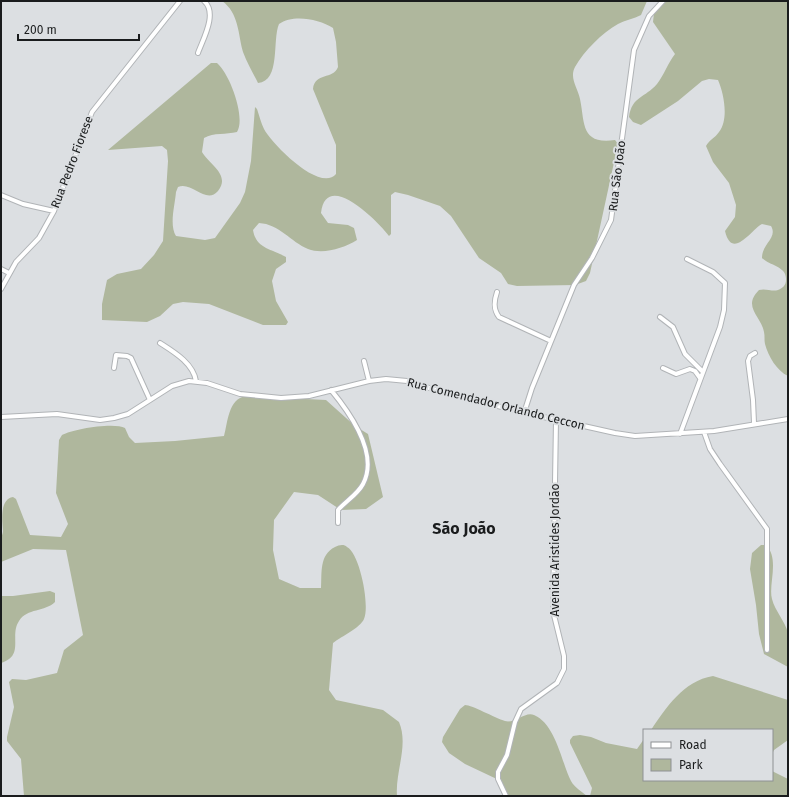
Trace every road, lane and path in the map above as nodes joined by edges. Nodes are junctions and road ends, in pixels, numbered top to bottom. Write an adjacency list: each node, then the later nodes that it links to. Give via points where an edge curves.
1 (180, 1): 6 (street, Rua Pedro Fiorese, via 92,112)
2 (204, 1): 4 (street, via 210,10 210,18)
3 (663, 1): 13 (street, Rua São João, via 649,16 634,50 611,220 592,258 574,285)
4 (198, 53)
5 (1, 195): 6 (street, via 23,204)
6 (54, 211): 9 (street, Rua Pedro Fiorese, via 39,238)
7 (687, 259): 19 (street, via 708,269 725,283 724,310)
8 (1, 269): 9 (street)
9 (9, 273): 10 (street, Rua Pedro Fiorese)
10 (1, 289)
11 (497, 292): 13 (street, via 494,305 499,317)
12 (660, 318): 19 (street, via 673,328 685,354)
13 (551, 341): 25 (street, Rua São João)
14 (160, 343): 21 (street, via 192,369)
15 (754, 353): 29 (street, via 748,361)
16 (364, 362): 22 (street)
17 (114, 368): 24 (street, via 116,355 131,358)
18 (663, 368): 20 (street, via 676,374 690,369)
19 (702, 371): 20 (street)
20 (700, 378): 31 (street)
21 (196, 381): 23 (street, Rua Comendador Orlando Ceccon, via 257,397 294,398); 24 (street, Rua Comendador Orlando Ceccon, via 172,386)
22 (369, 381): 23 (street, Rua Comendador Orlando Ceccon); 25 (street, Rua Comendador Orlando Ceccon, via 407,381)
23 (331, 390): 32 (street, via 367,450 369,463 369,471 362,485 338,510)
24 (150, 400): 26 (street, Rua Comendador Orlando Ceccon, via 128,414 100,420 57,414)
25 (524, 412): 28 (street, Rua Comendador Orlando Ceccon)
26 (1, 417)
27 (788, 419): 29 (street, Rua Comendador Orlando Ceccon)
28 (556, 420): 31 (street, Rua Comendador Orlando Ceccon, via 635,436); 34 (street, Avenida Aristides Jordão, via 553,611 564,656 564,669 557,683 521,709 515,722 507,755 498,772 498,779)
29 (754, 424): 30 (street, Rua Comendador Orlando Ceccon)
30 (704, 432): 31 (street, Rua Comendador Orlando Ceccon); 33 (street, via 710,449 766,526)
31 (680, 434)
32 (338, 523)
33 (767, 650)
34 (506, 796)

